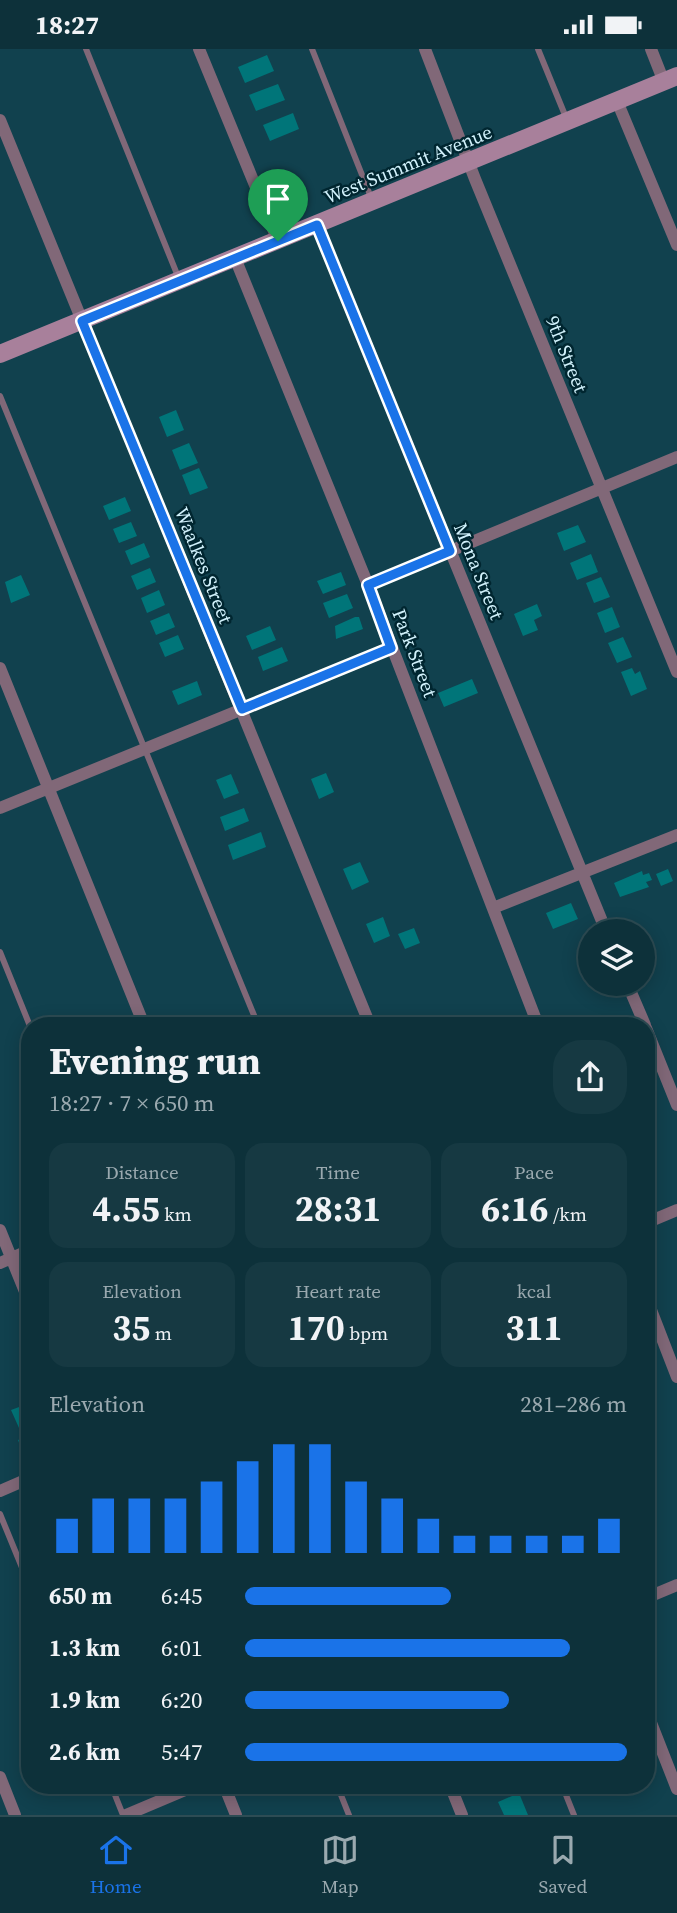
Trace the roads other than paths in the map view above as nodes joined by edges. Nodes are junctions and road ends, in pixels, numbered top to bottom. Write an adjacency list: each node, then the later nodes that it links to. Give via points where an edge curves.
1 (86, 49): 17 (lane)
2 (199, 49): 14 (street)
3 (312, 49): 12 (lane)
4 (425, 49): 11 (street, 9th Street)
5 (538, 49): 10 (lane)
6 (651, 49): 7 (street)
7 (671, 79): 8 (street, West Summit Avenue)
8 (617, 101): 10 (street, West Summit Avenue); 15 (street)
9 (0, 120): 18 (street, Waalkes Street)
10 (568, 122): 11 (street, West Summit Avenue)
11 (470, 162): 12 (street, West Summit Avenue); 22 (street, 9th Street)
12 (372, 202): 13 (street, West Summit Avenue)
13 (317, 225): 14 (street, West Summit Avenue); 23 (street, Mona Street)
14 (278, 241): 16 (street, West Summit Avenue)
15 (677, 245)
16 (235, 258): 17 (street, West Summit Avenue); 24 (street, Park Street)
17 (180, 281): 18 (street, West Summit Avenue)
18 (82, 321): 19 (street, West Summit Avenue); 28 (street, Waalkes Street)
19 (0, 354)
20 (0, 396): 29 (lane)
21 (677, 457): 22 (street)
22 (601, 488): 23 (street); 27 (street, 9th Street)
23 (450, 551): 24 (street); 33 (street, Mona Street)
24 (368, 585): 25 (street, Park Street)
25 (391, 648): 28 (street); 34 (street, Park Street)
26 (0, 668): 30 (street)
27 (677, 672)
28 (242, 709): 29 (street); 41 (street, Waalkes Street)
29 (145, 749): 30 (street); 40 (lane)
30 (49, 788): 31 (street); 39 (street)
31 (0, 808)
32 (677, 835): 33 (street)
33 (582, 873): 34 (street); 35 (street, Mona Street)
34 (494, 908): 42 (street, Park Street)
35 (601, 919)
36 (0, 953): 38 (lane)
37 (632, 996): 43 (street)
38 (26, 1017)
39 (141, 1017)
40 (255, 1017)
41 (367, 1017)
42 (535, 1017)
43 (641, 1017)
44 (655, 1051): 45 (street)
45 (677, 1105)
46 (677, 1210): 47 (street)
47 (655, 1219)
48 (0, 1230): 49 (street)
49 (6, 1260): 50 (street)
50 (21, 1288)
51 (655, 1320): 52 (street)
52 (677, 1377)
53 (21, 1482): 54 (street)
54 (0, 1491)
55 (0, 1514): 56 (lane)
56 (21, 1565)
57 (677, 1585): 58 (street)
58 (655, 1594)
59 (655, 1733): 61 (street)
60 (0, 1777): 68 (street)
61 (677, 1789)
62 (115, 1794): 69 (lane)
63 (175, 1794): 69 (street)
64 (228, 1794): 70 (street)
65 (341, 1794): 71 (lane)
66 (454, 1794): 72 (street)
67 (566, 1794): 73 (lane)
68 (15, 1815)
69 (124, 1815)
70 (236, 1815)
71 (349, 1815)
72 (462, 1815)
73 (574, 1815)

